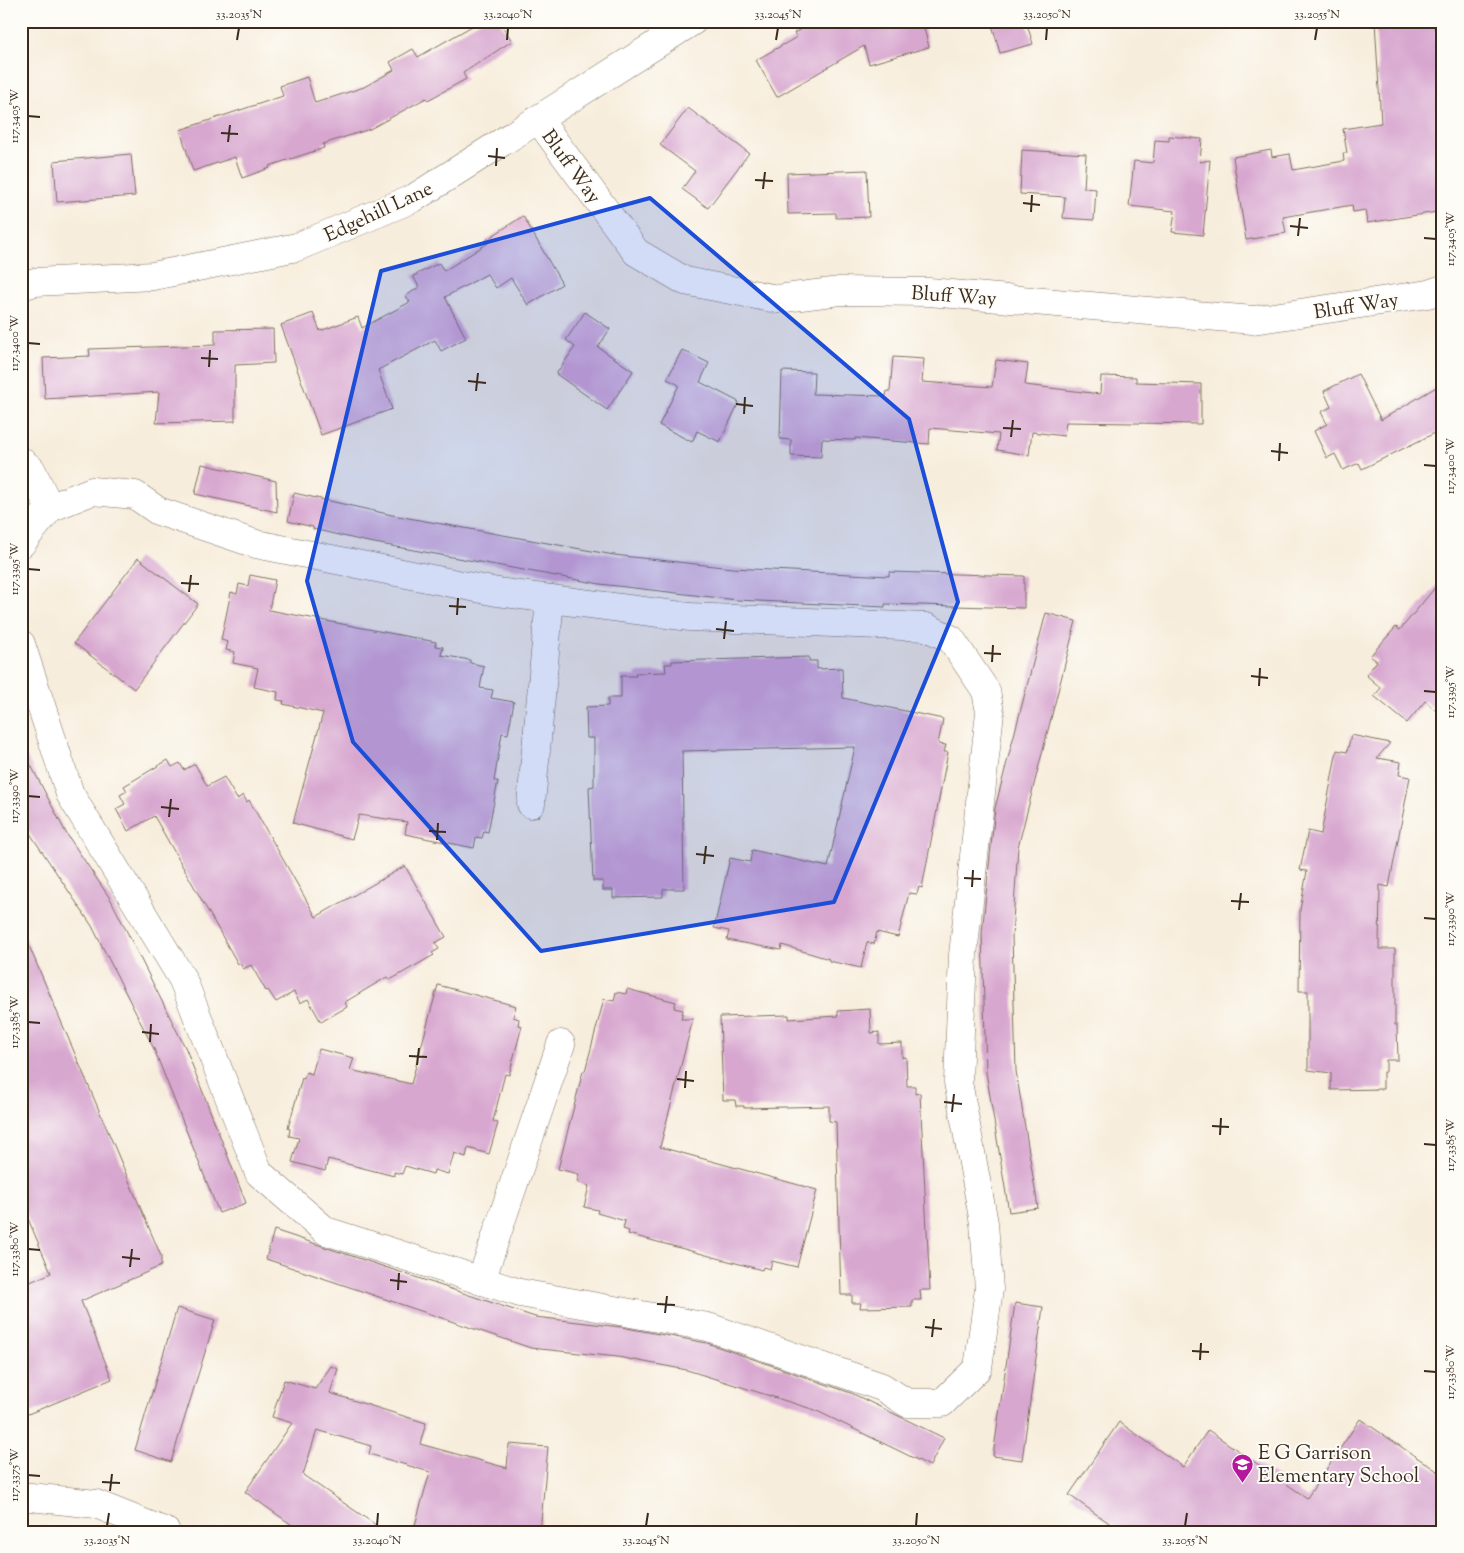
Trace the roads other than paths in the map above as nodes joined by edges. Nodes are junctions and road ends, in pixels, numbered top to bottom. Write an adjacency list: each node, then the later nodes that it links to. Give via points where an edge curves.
1 (693, 21): 2 (street, Edgehill Lane)
2 (538, 119): 3 (street, Edgehill Lane, via 414,198 297,247 153,276 34,282); 4 (street, Bluff Way, via 636,252 685,281 778,299 840,291 928,292 1253,320 1428,294)
3 (21, 286)
4 (1443, 289)
5 (21, 461): 6 (street, via 31,469)
6 (50, 508): 7 (street); 8 (street, via 92,491 135,495 158,511 256,544 497,592)
7 (21, 544)
8 (550, 599): 10 (street); 12 (street, via 690,617 926,627 952,640 986,690 990,712 963,955 958,1082 984,1223 989,1289 978,1368 942,1403 907,1403 882,1387 708,1327 520,1293)
9 (21, 644): 12 (street, via 70,794 183,980 259,1173 326,1231)
10 (531, 804)
11 (561, 1044): 12 (street)
12 (481, 1281)
13 (21, 1496): 14 (street, via 96,1504)
14 (166, 1532)

